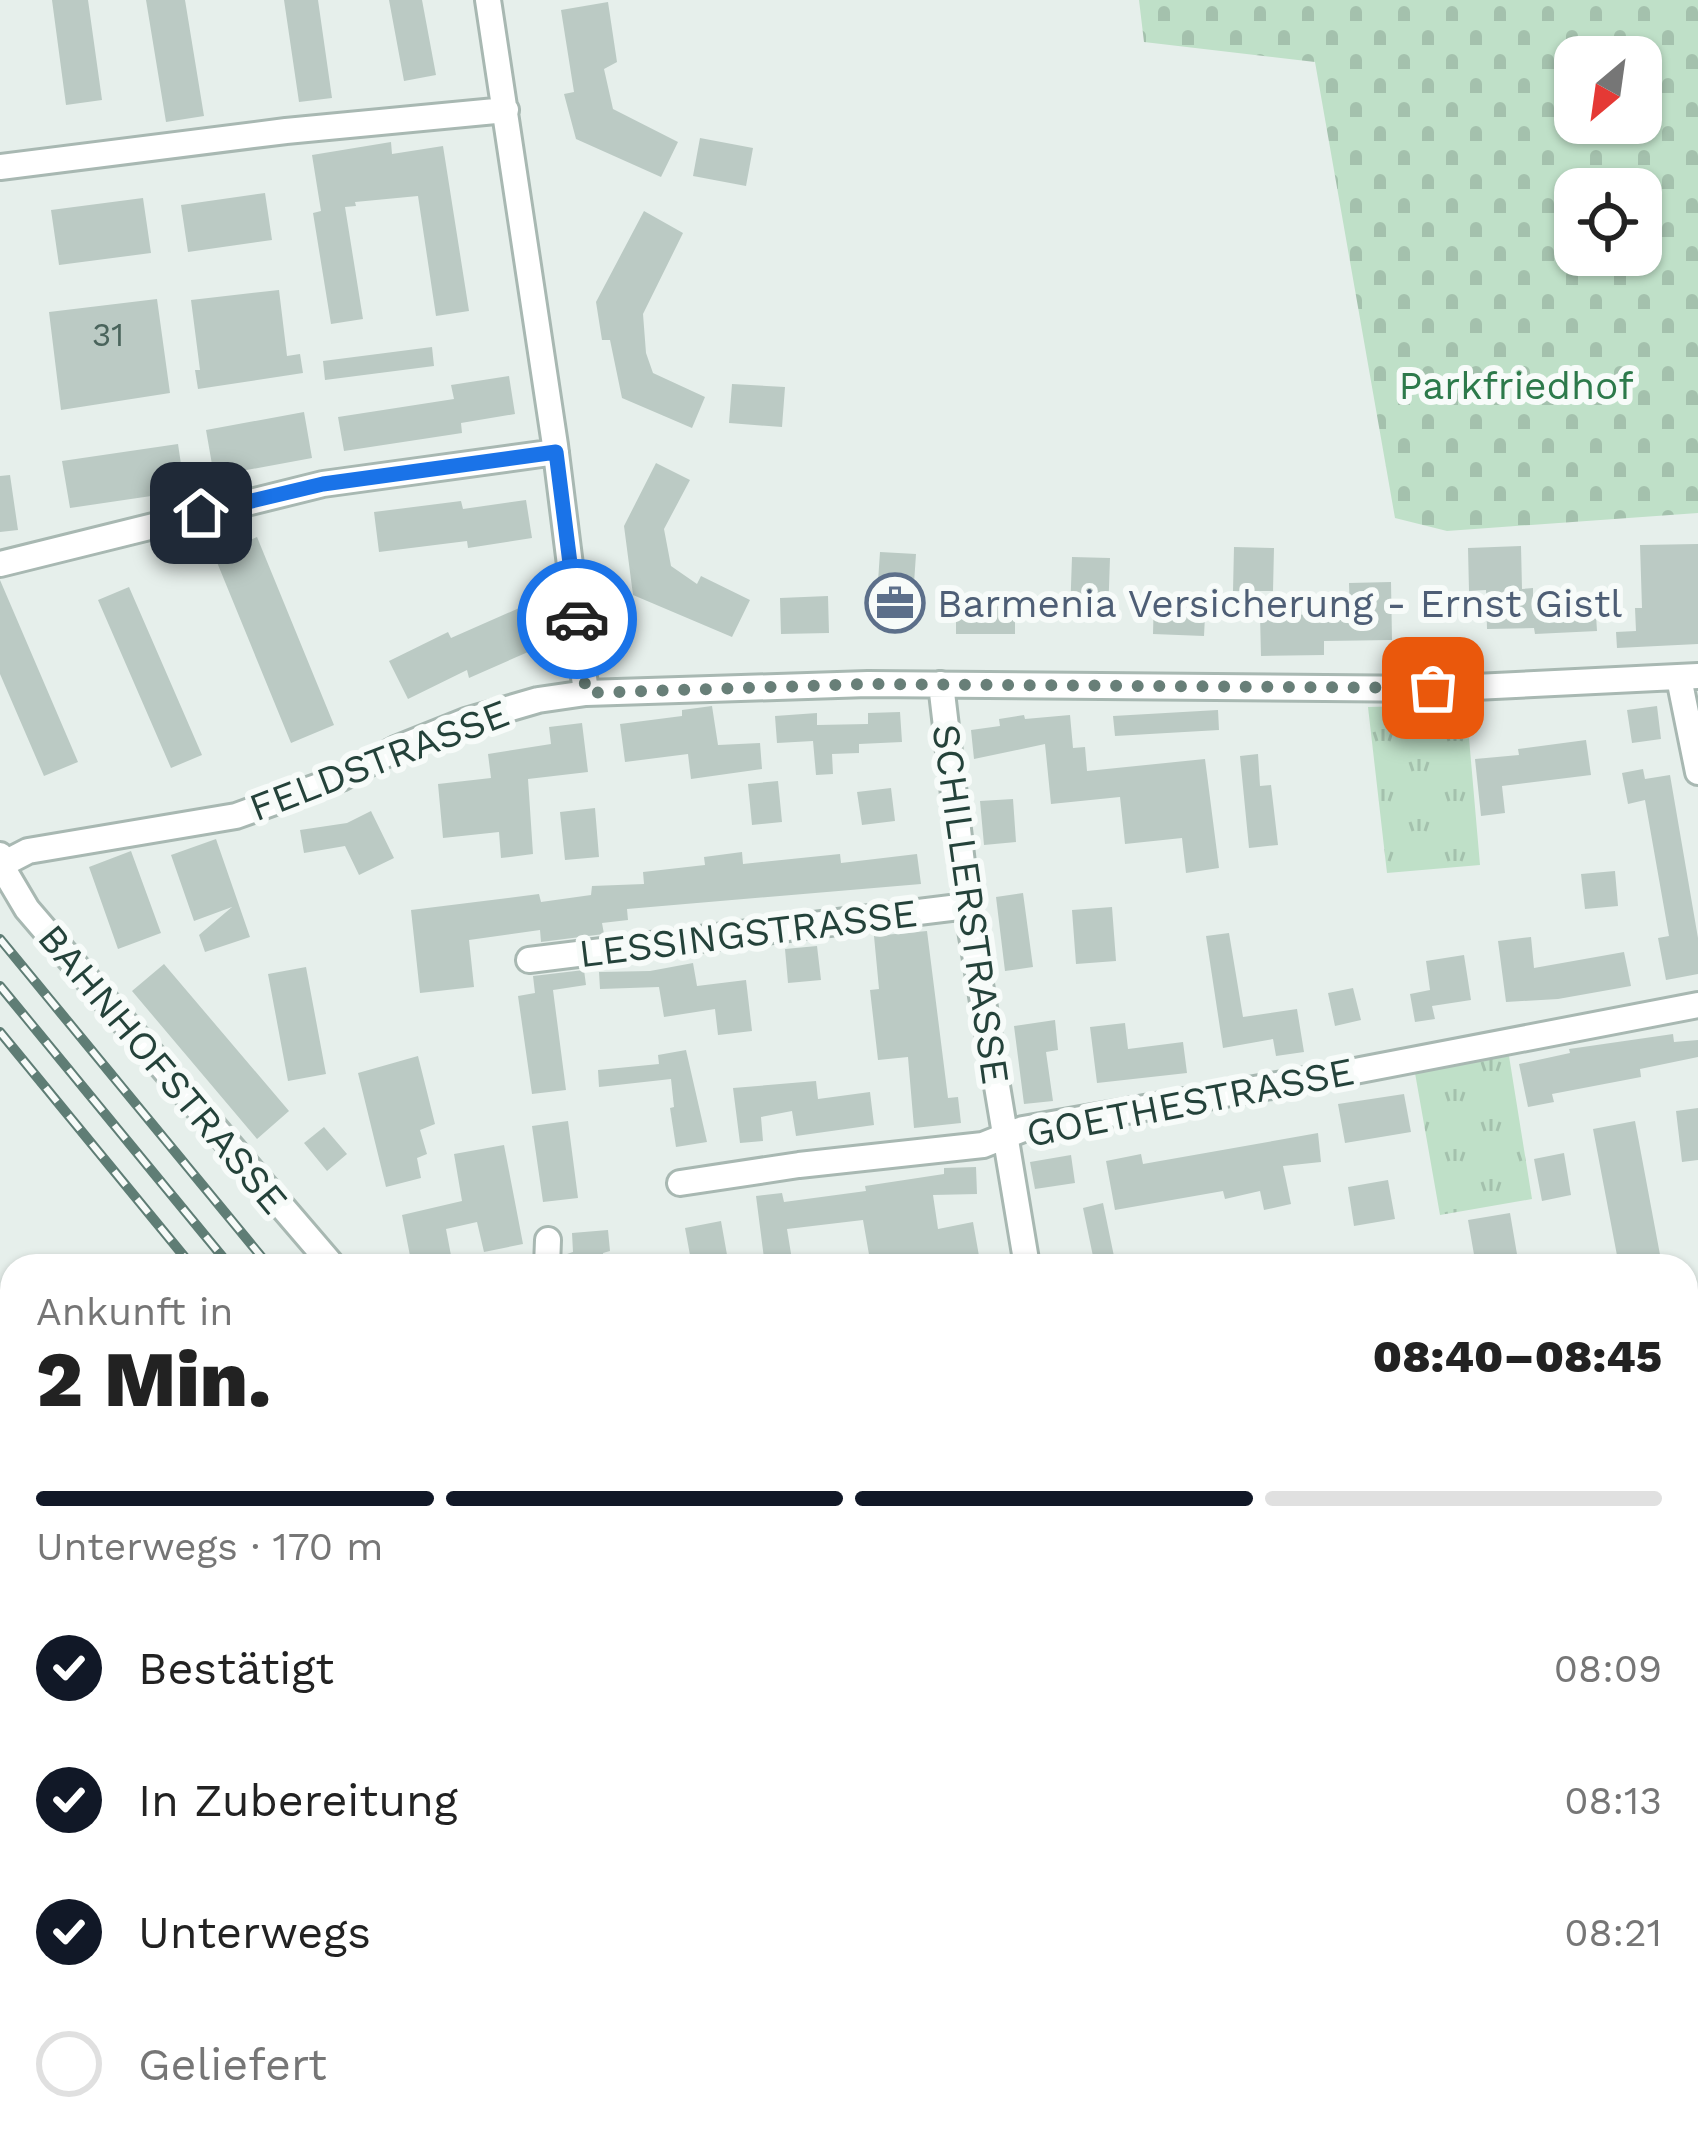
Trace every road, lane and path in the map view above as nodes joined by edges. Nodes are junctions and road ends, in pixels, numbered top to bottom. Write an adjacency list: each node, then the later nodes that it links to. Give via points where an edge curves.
1 (488, 0): 2 (street)
2 (506, 110): 3 (street); 4 (street)
3 (0, 167)
4 (556, 452): 5 (street, via 323,484); 8 (street)
5 (0, 564)
6 (1688, 677): 7 (street, FELDSTRASSE, via 1433,688); 9 (street)
7 (941, 683): 8 (street, FELDSTRASSE); 12 (street, SCHILLERSTRASSE)
8 (586, 693): 11 (street, FELDSTRASSE, via 466,721 236,816 28,850)
9 (1698, 772)
10 (0, 855): 11 (street)
11 (1, 865): 18 (street, BAHNHOFSTRASSE, via 27,909)
12 (967, 906): 13 (street, LESSINGSTRASSE); 15 (street, SCHILLERSTRASSE)
13 (529, 960)
14 (1698, 1005): 15 (street, GOETHESTRASSE)
15 (1004, 1138): 16 (street, GOETHESTRASSE); 20 (street, SCHILLERSTRASSE)
16 (680, 1184)
17 (548, 1240): 19 (street)
18 (323, 1254)
19 (547, 1254)
20 (1026, 1254)

